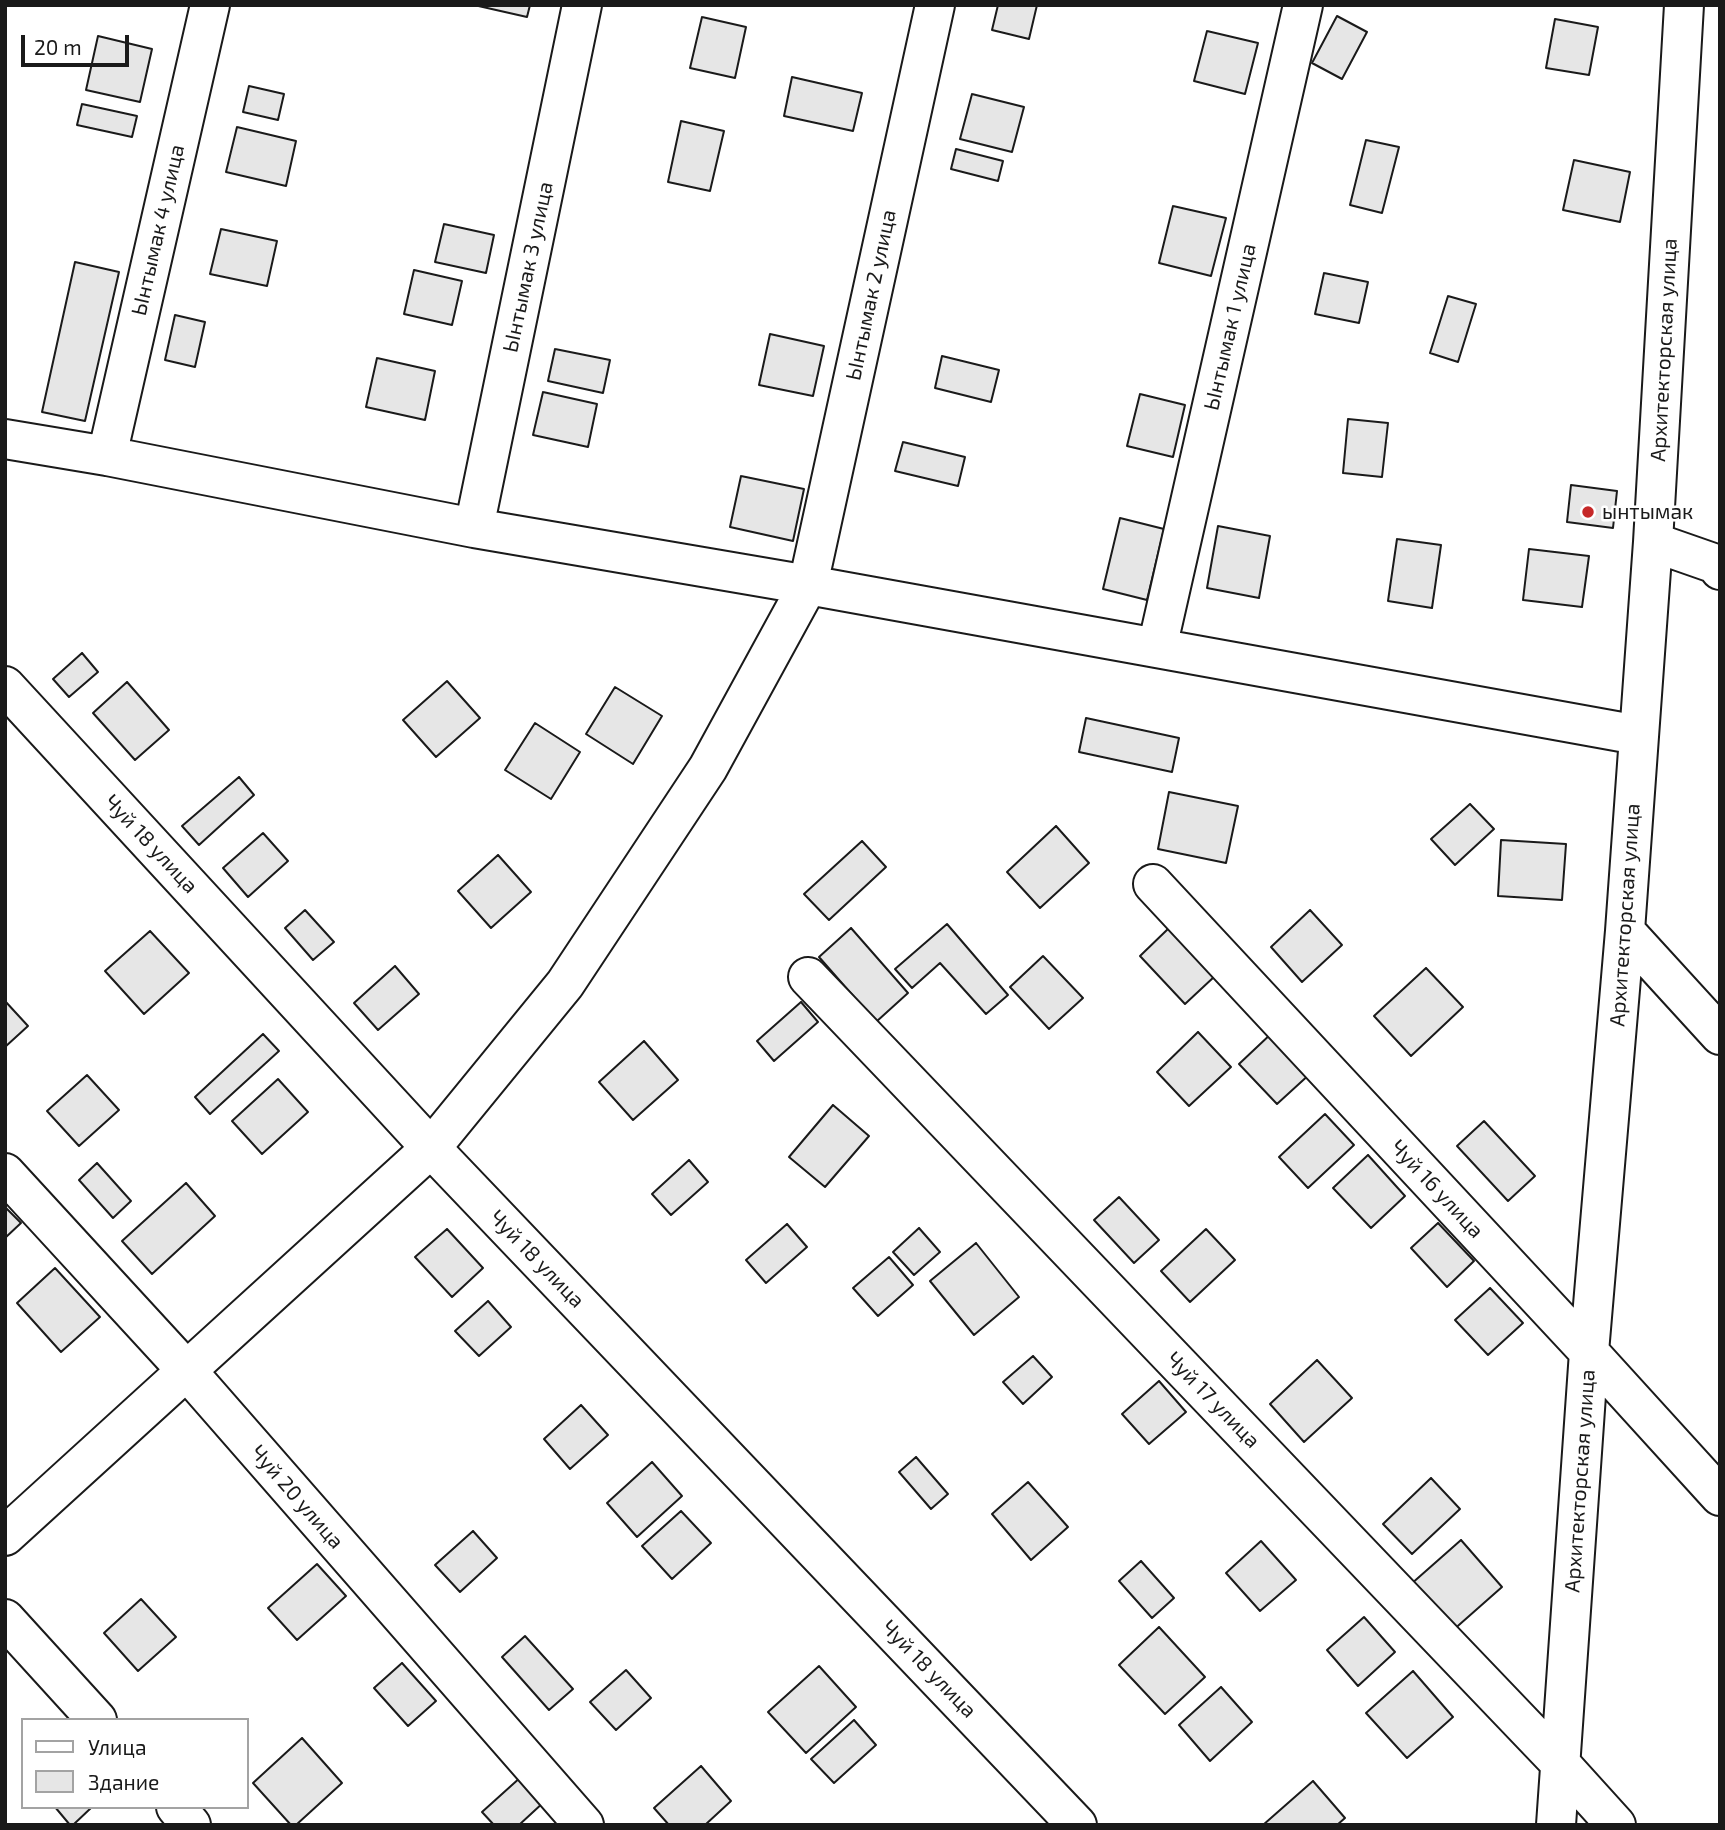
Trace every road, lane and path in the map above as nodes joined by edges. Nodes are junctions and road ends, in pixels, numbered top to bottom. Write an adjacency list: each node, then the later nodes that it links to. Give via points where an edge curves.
1 (210, 5): 7 (street, Ынтымак 4 улица)
2 (582, 5): 8 (street, Ынтымак 3 улица)
3 (934, 5): 11 (street, Ынтымак 2 улица)
4 (1303, 5): 12 (street, Ынтымак 1 улица)
5 (1684, 5): 9 (street, Архитекторская улица)
6 (5, 439): 7 (street)
7 (107, 456): 8 (street)
8 (474, 528): 11 (street)
9 (1654, 542): 10 (street, via 1716,564); 14 (street, Архитекторская улица)
10 (1720, 570)
11 (808, 584): 12 (street); 19 (street, Ынтымак 2 улица, via 708,768 565,984)
12 (1157, 648): 14 (street)
13 (5, 686): 19 (street, Чуй 18 улица)
14 (1638, 735): 16 (street, Архитекторская улица)
15 (1153, 884): 21 (street, Чуй 16 улица)
16 (1625, 930): 18 (street); 21 (street, Архитекторская улица)
17 (808, 977): 27 (street, Чуй 17 улица)
18 (1720, 1035)
19 (431, 1148): 22 (street, Ынтымак 2 улица); 31 (street, Чуй 18 улица)
20 (5, 1173): 22 (street, Чуй 20 улица)
21 (1589, 1352): 23 (street, Чуй 16 улица); 27 (street, Архитекторская улица)
22 (187, 1371): 24 (street, Ынтымак 2 улица); 30 (street, Чуй 20 улица)
23 (1720, 1496)
24 (5, 1536)
25 (5, 1619): 26 (street)
26 (95, 1718)
27 (1559, 1762): 32 (street, Архитекторская улица); 33 (street, Чуй 17 улица)
28 (178, 1809): 29 (street)
29 (191, 1825)
30 (584, 1825)
31 (1077, 1825)
32 (1556, 1825)
33 (1616, 1825)

